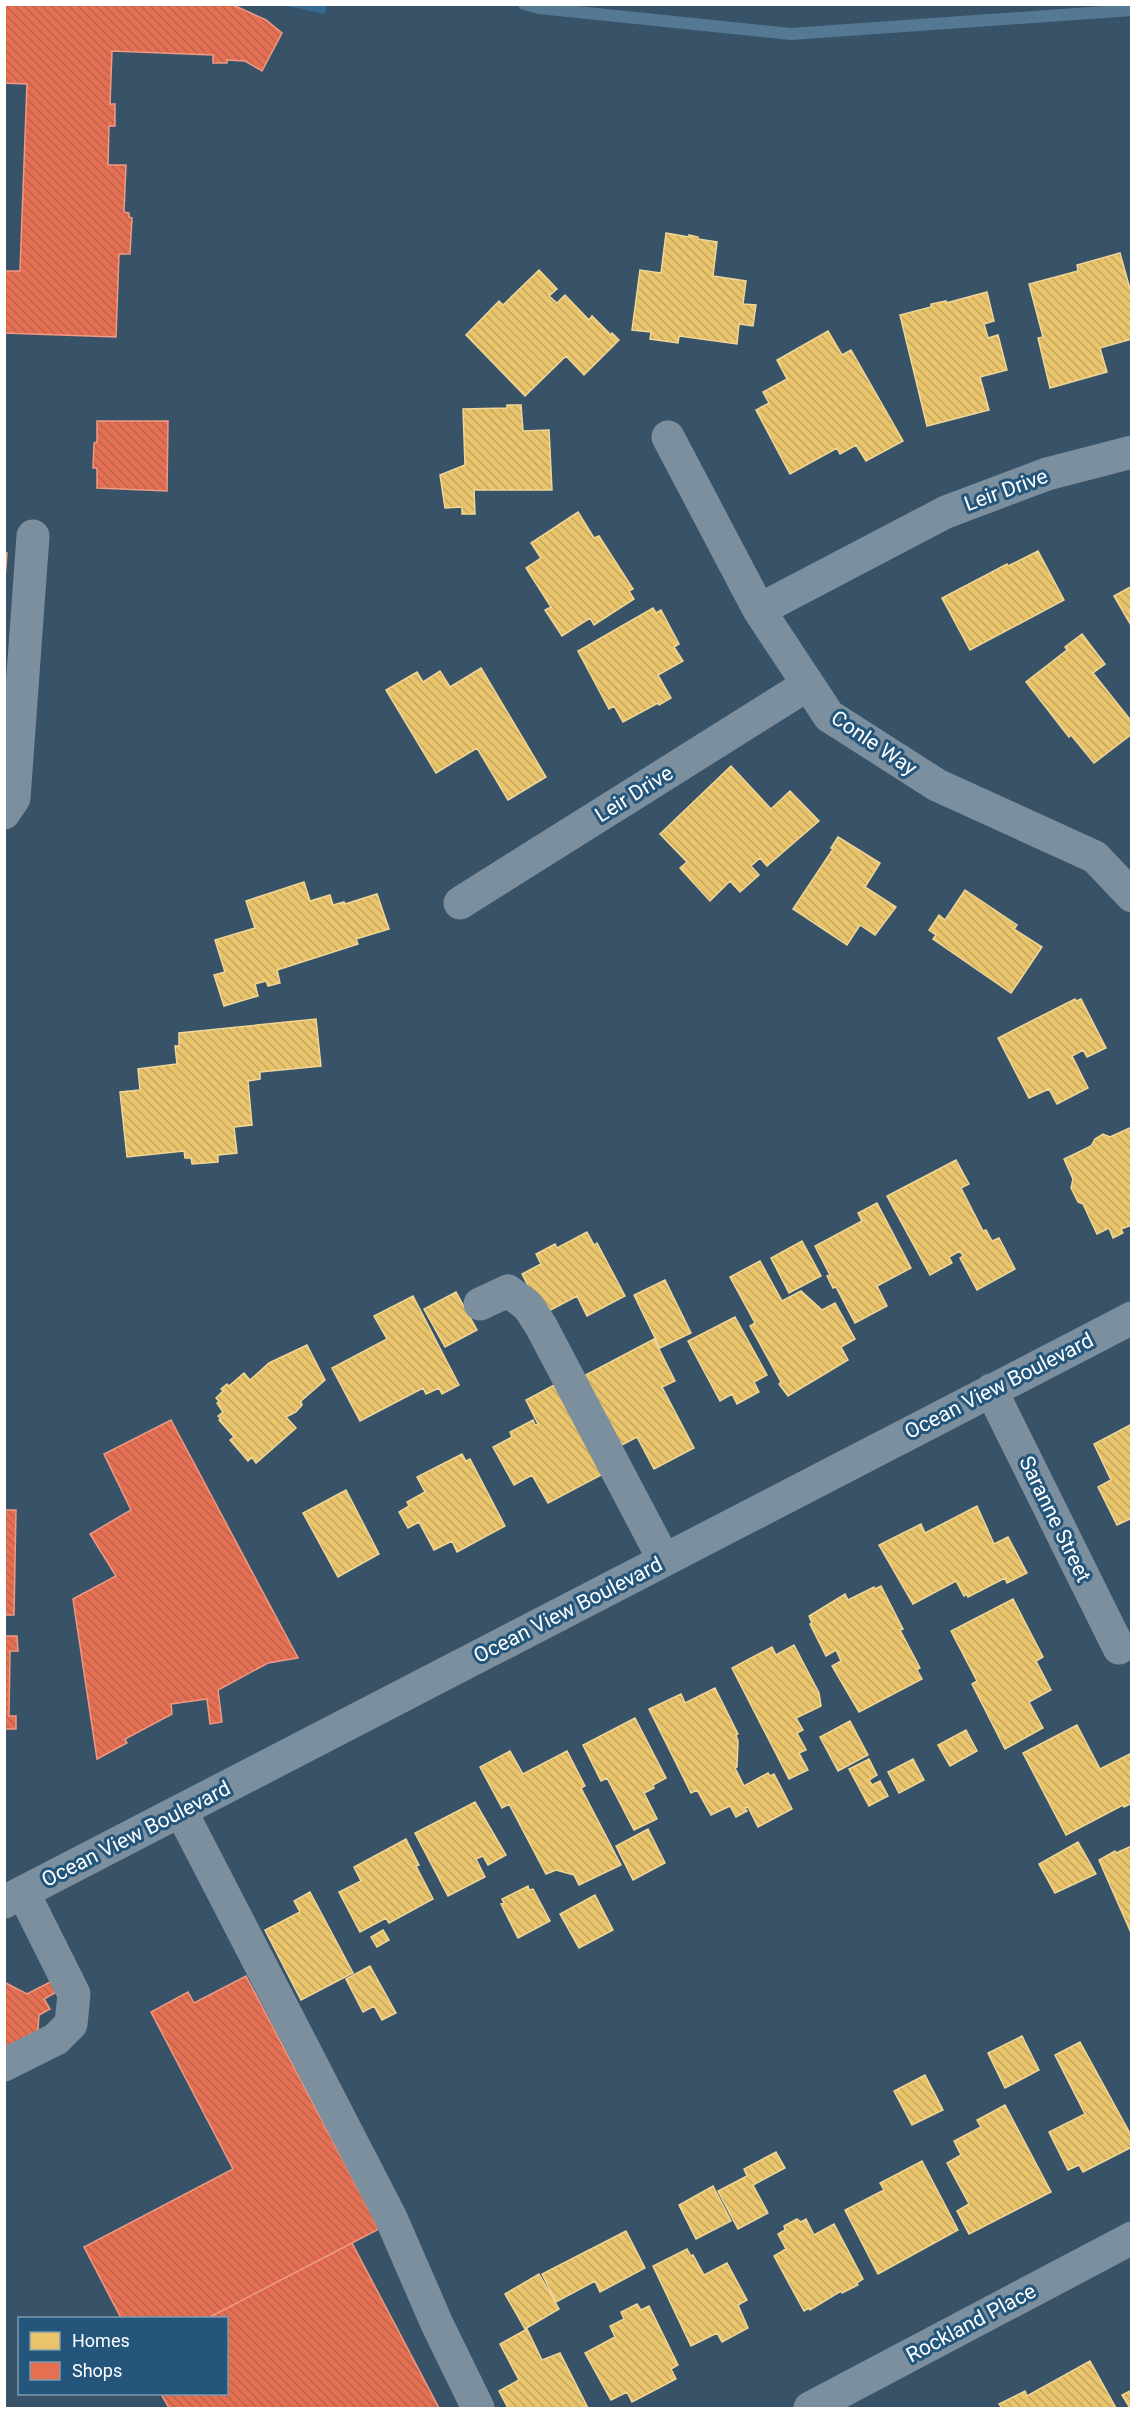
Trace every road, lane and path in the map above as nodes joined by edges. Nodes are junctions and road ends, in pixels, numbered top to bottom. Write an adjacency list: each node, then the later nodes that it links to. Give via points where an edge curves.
1 (668, 437): 4 (street, Conle Way)
2 (1131, 452): 4 (street, Leir Drive, via 1047,474 946,512)
3 (33, 536): 6 (street, via 14,798)
4 (759, 610): 5 (street, Conle Way)
5 (807, 684): 7 (street, Conle Way, via 829,716 937,785 1095,857); 8 (street, Leir Drive)
6 (4, 813)
7 (1131, 896)
8 (460, 903)
9 (480, 1304): 12 (street, via 508,1291 528,1306)
10 (1131, 1318): 11 (street, Ocean View Boulevard)
11 (991, 1390): 12 (street, Ocean View Boulevard); 13 (street, Saranne Street)
12 (664, 1560): 14 (street, Ocean View Boulevard)
13 (1119, 1648)
14 (181, 1811): 15 (street, Ocean View Boulevard); 18 (street, via 391,2218)
15 (14, 1897): 16 (street, via 74,1994 71,2024 56,2039)
16 (4, 2065)
17 (1131, 2238): 19 (street, Rockland Place)
18 (478, 2409)
19 (810, 2409)

